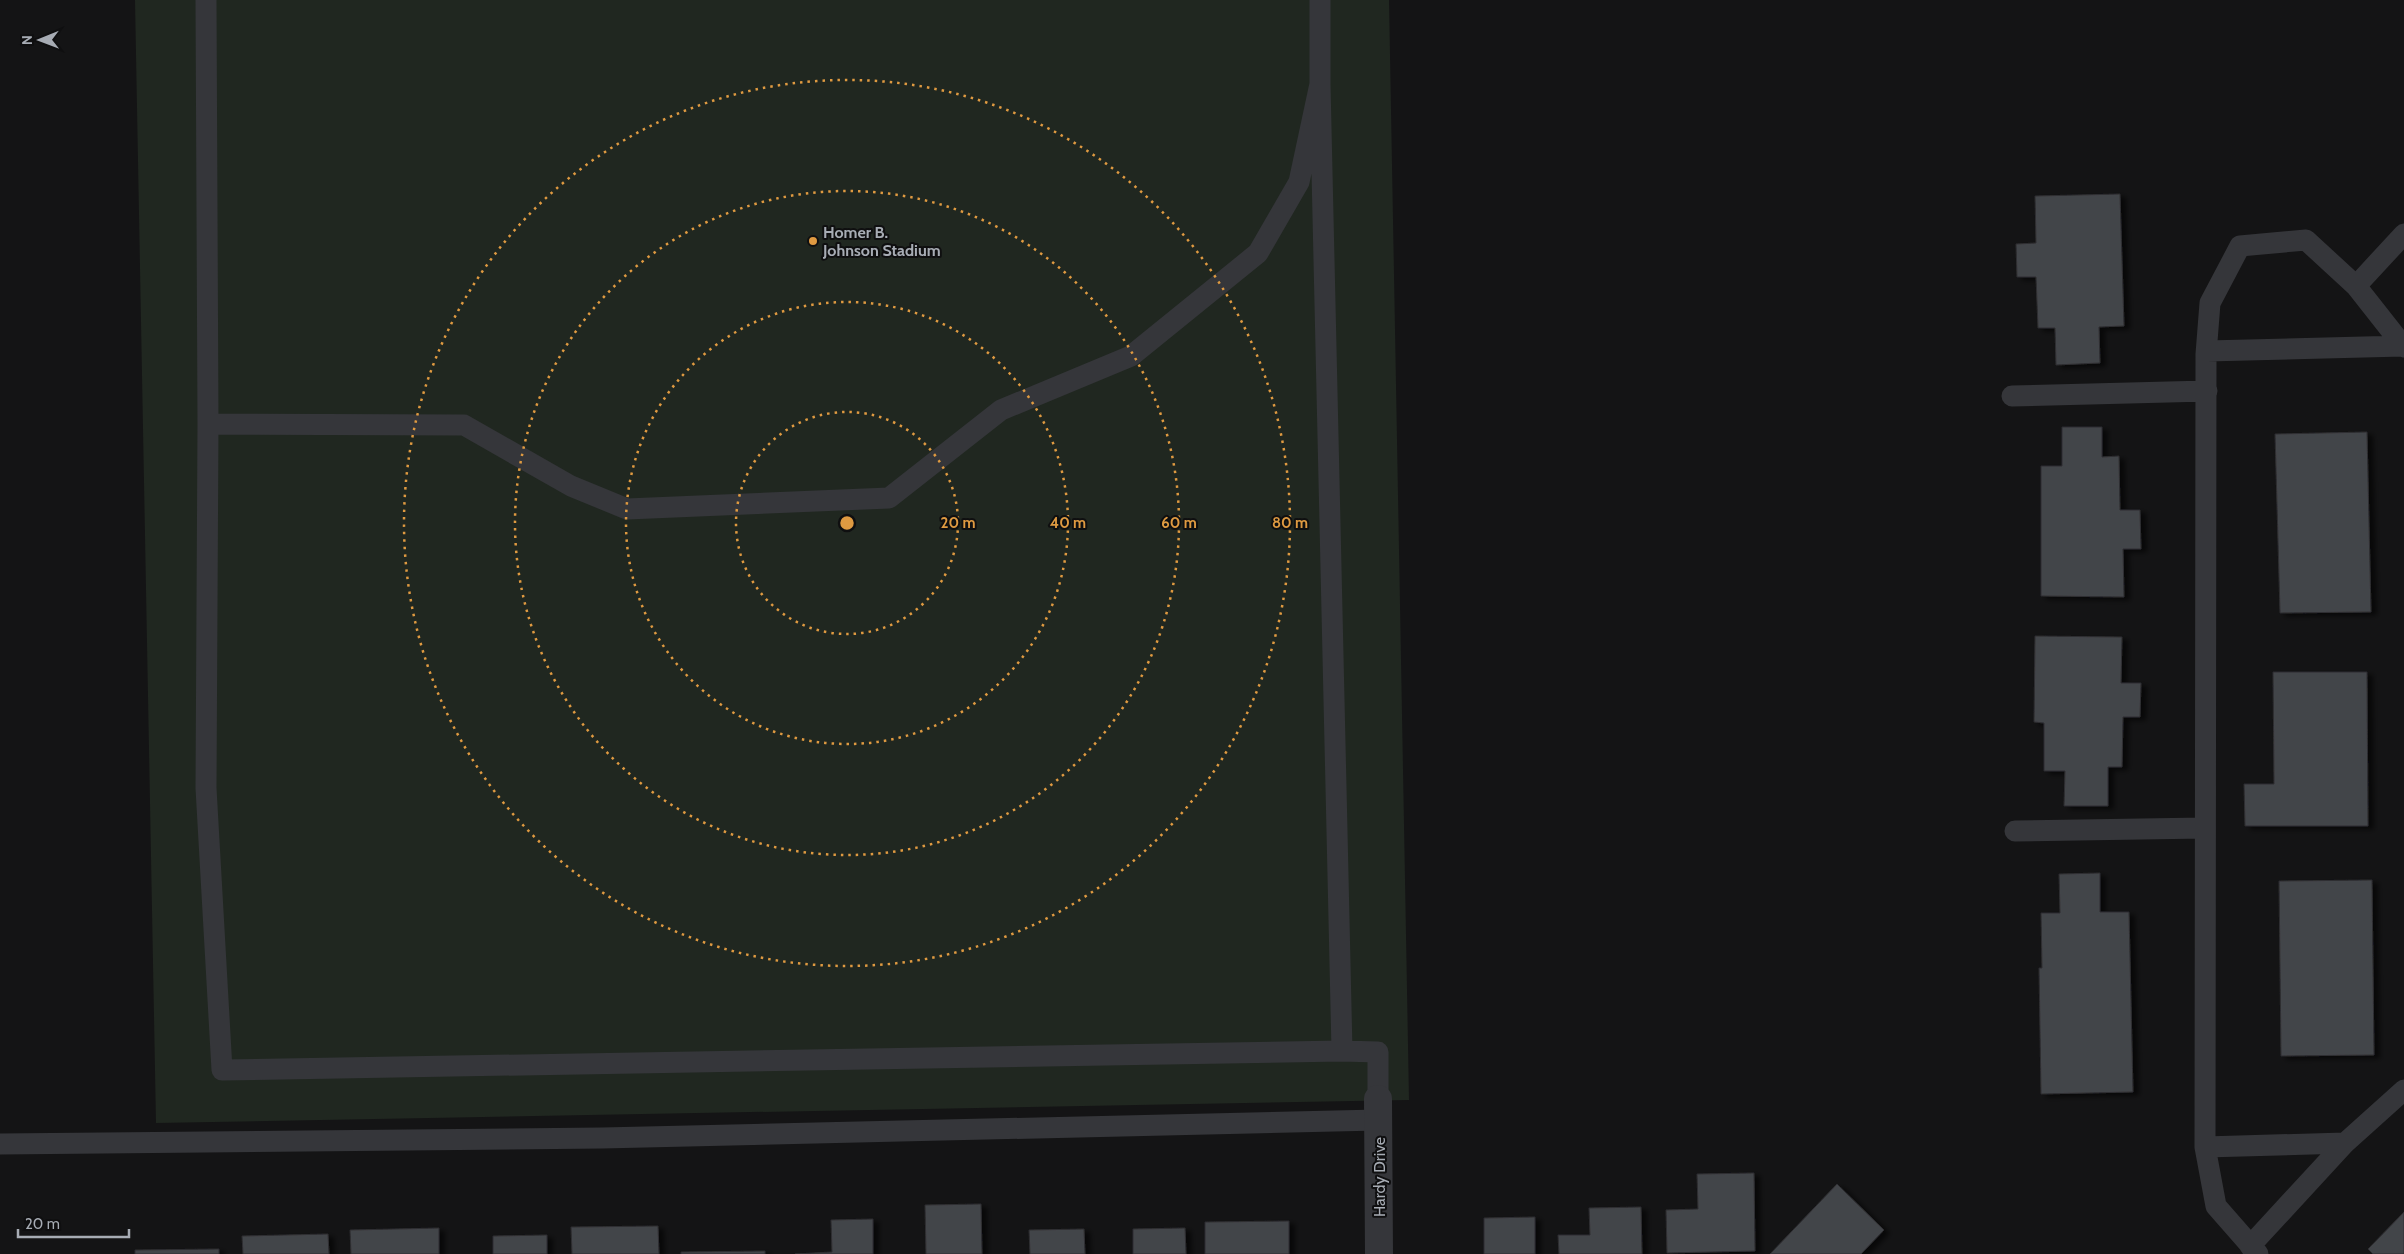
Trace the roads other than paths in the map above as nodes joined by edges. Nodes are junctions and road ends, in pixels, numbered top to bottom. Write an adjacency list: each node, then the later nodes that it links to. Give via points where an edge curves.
1 (206, 0): 10 (lane)
2 (1320, 0): 3 (lane)
3 (1320, 84): 10 (lane, via 1299,182 1258,253 1131,356 1001,410 889,498 627,509 571,486 464,425); 13 (lane)
4 (2404, 234): 5 (lane)
5 (2356, 286): 6 (lane); 7 (lane, via 2306,240 2240,246 2210,303)
6 (2404, 346): 7 (lane)
7 (2207, 351): 8 (lane)
8 (2206, 390): 9 (lane); 11 (lane)
9 (2012, 396)
10 (208, 424): 13 (lane, via 206,788 222,1070)
11 (2204, 828): 12 (lane); 18 (lane)
12 (2015, 832)
13 (1342, 1051): 15 (lane, via 1378,1052)
14 (2404, 1090): 16 (lane)
15 (1378, 1110): 17 (lane, via 602,1138); 20 (street, Hardy Drive)
16 (2345, 1143): 18 (lane); 19 (lane)
17 (0, 1144)
18 (2205, 1147): 19 (lane, via 2216,1206)
19 (2254, 1250)
20 (1379, 1254)

